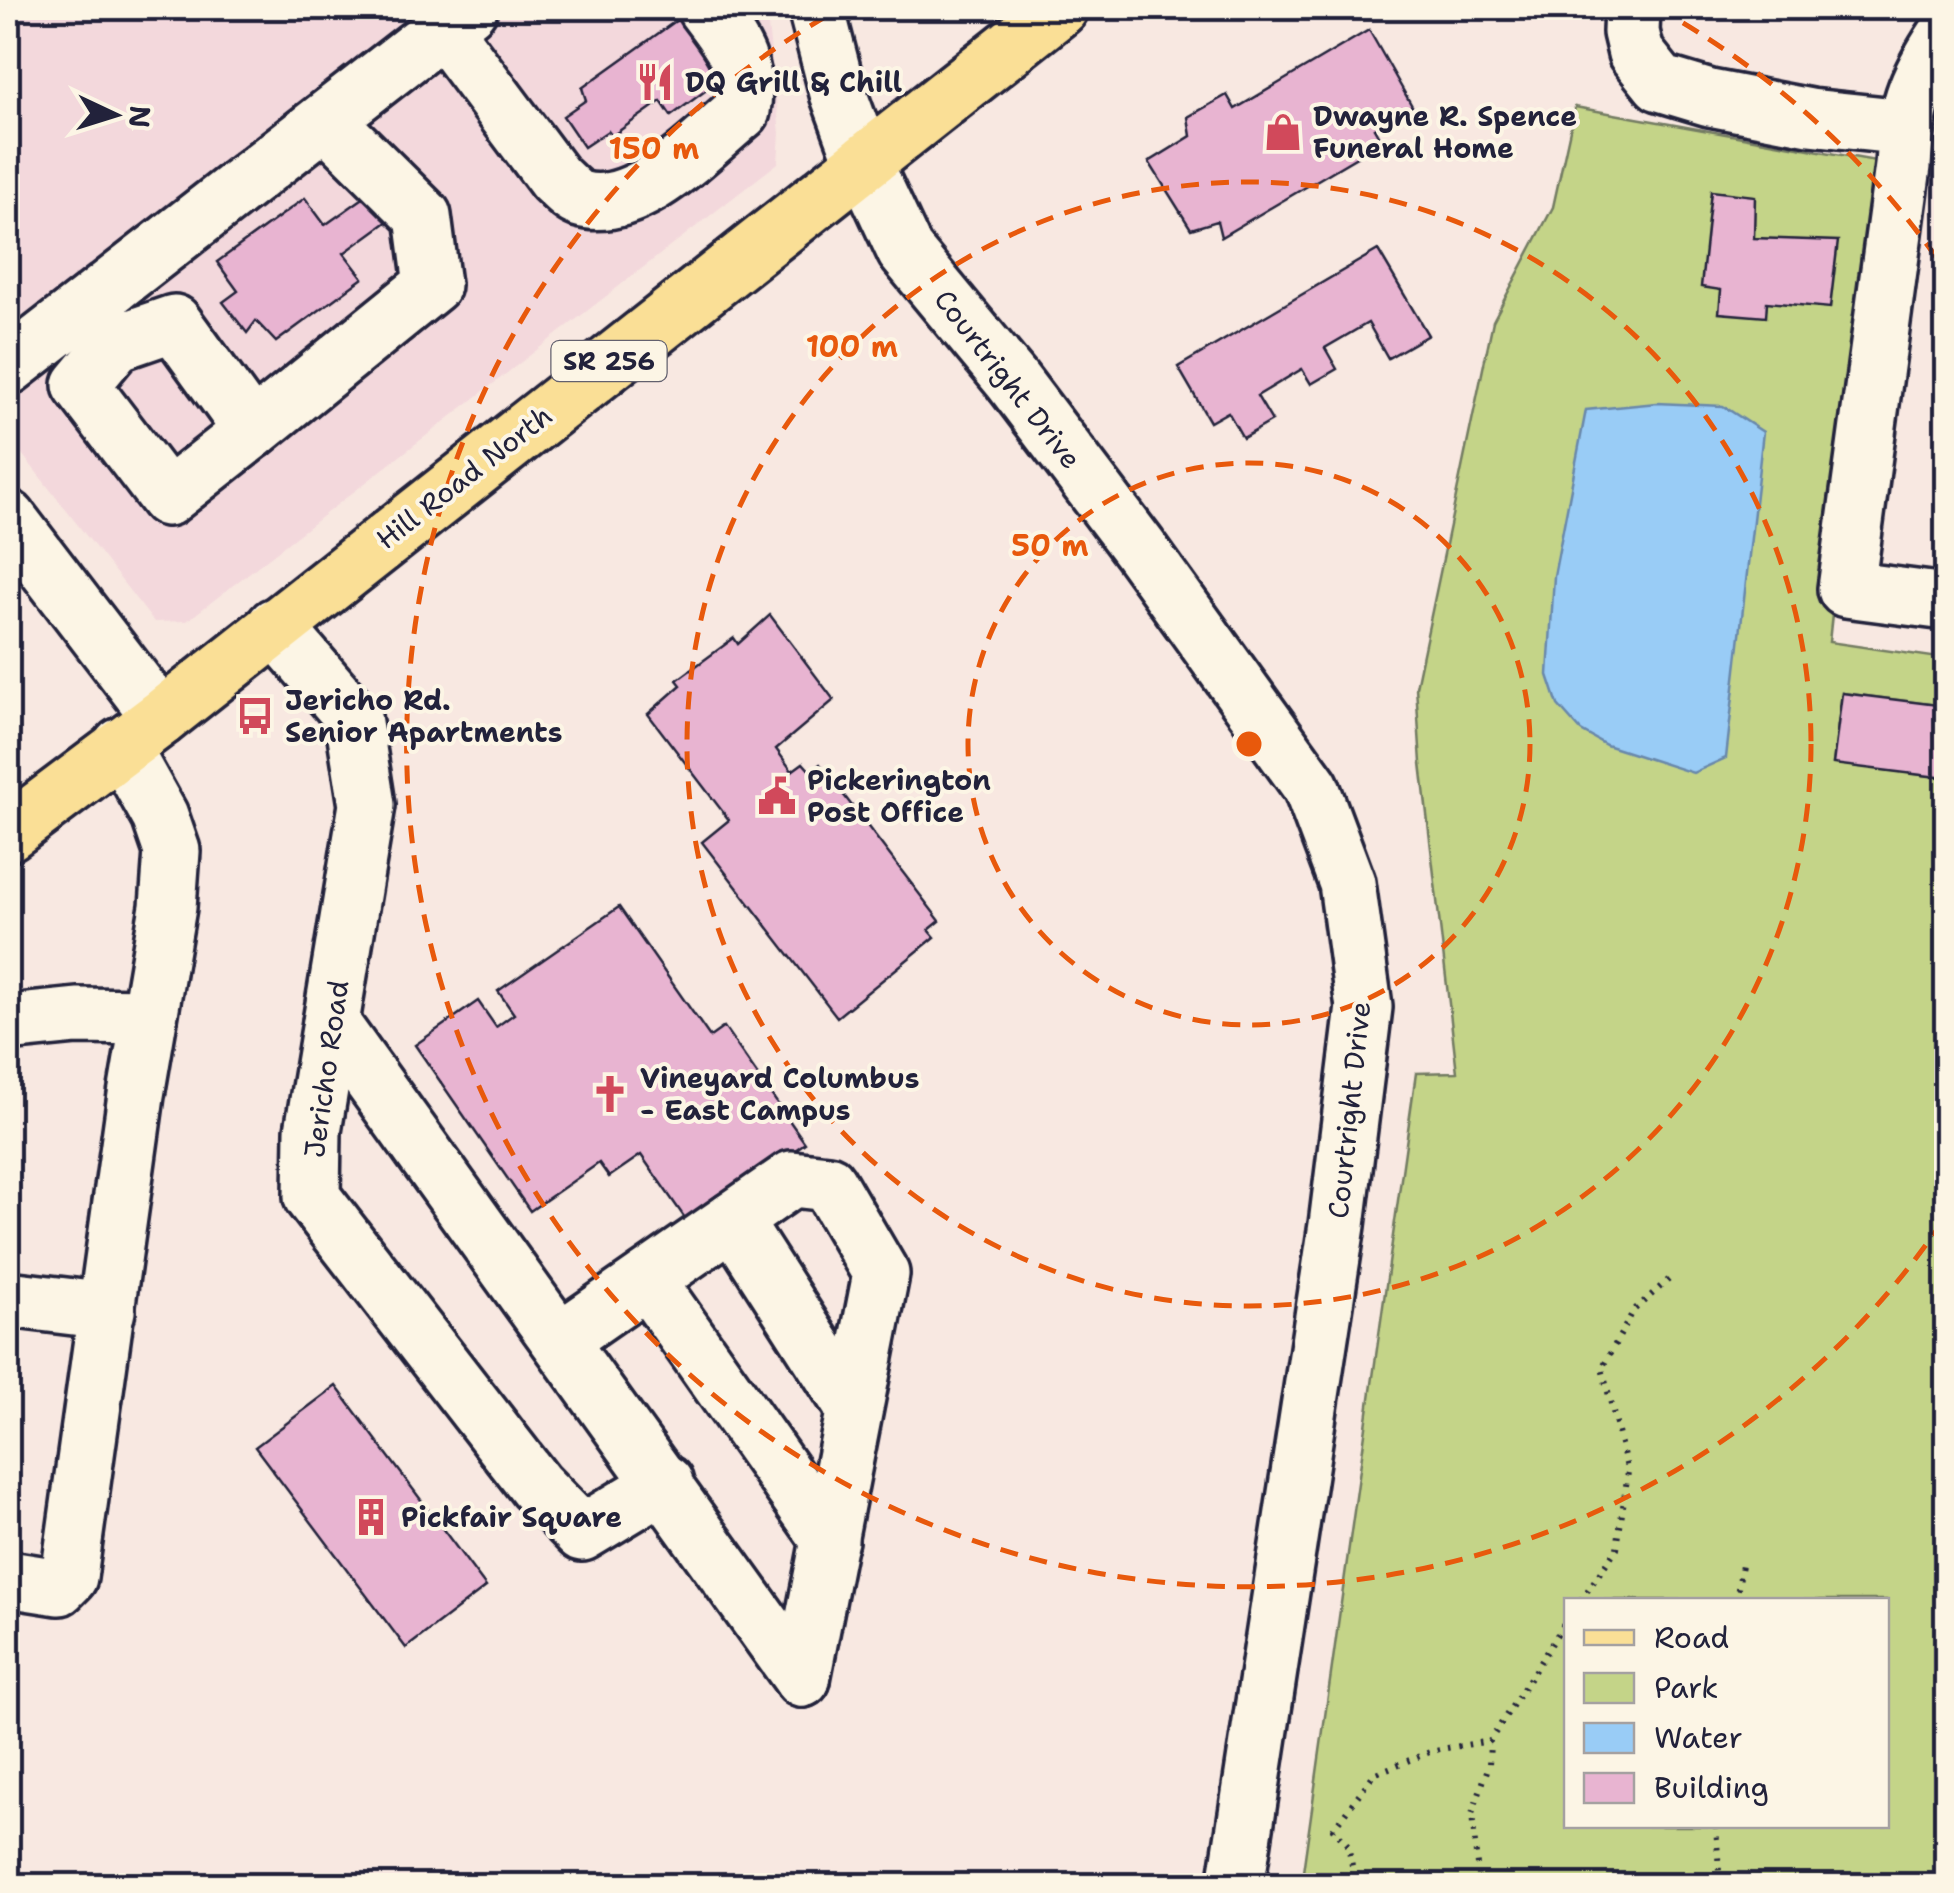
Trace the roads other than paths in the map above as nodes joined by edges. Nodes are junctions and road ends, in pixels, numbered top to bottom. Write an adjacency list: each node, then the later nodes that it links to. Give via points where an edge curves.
1 (705, 8): 6 (street, via 738,53 746,87 742,111 645,190 606,202 577,198 555,180)
2 (816, 8): 10 (street, Courtright Drive)
3 (1060, 8): 10 (main road, Hill Road North / SR 256)
4 (1632, 8): 9 (street, via 1636,53 1660,84)
5 (1935, 8): 7 (street)
6 (456, 18): 8 (street)
7 (1946, 35): 9 (street, via 1920,74)
8 (326, 120): 11 (street); 13 (street, via 423,216 432,285)
9 (1905, 128): 15 (street, via 1846,590)
10 (864, 160): 16 (main road, Hill Road North / SR 256); 31 (street, Courtright Drive, via 905,251 1104,502 1311,788 1348,883 1364,1007)
11 (103, 323): 12 (street); 13 (street, via 174,323); 13 (street, via 81,385 166,498)
12 (8, 367)
13 (252, 431)
14 (8, 518): 17 (street)
15 (1946, 602)
16 (274, 626): 17 (main road, Hill Road North / SR 256); 21 (street, Jericho Road, via 352,717 367,805)
17 (141, 732): 18 (main road, Hill Road North / SR 256); 19 (street, via 172,851)
18 (8, 833)
19 (149, 1017): 20 (street); 25 (street)
20 (8, 1023)
21 (331, 1023): 26 (street); 28 (street, Jericho Road, via 313,1131 312,1197 536,1486 582,1533)
22 (733, 1220): 23 (street); 27 (street); 27 (street, via 792,1179 828,1183 880,1274)
23 (647, 1280): 26 (street); 29 (street)
24 (8, 1299): 25 (street)
25 (107, 1311): 30 (street, via 69,1578 59,1587)
26 (560, 1340): 28 (street)
27 (854, 1410): 29 (street)
28 (665, 1483): 29 (street, via 802,1679)
29 (830, 1540)
30 (8, 1579)
31 (1236, 1886)

